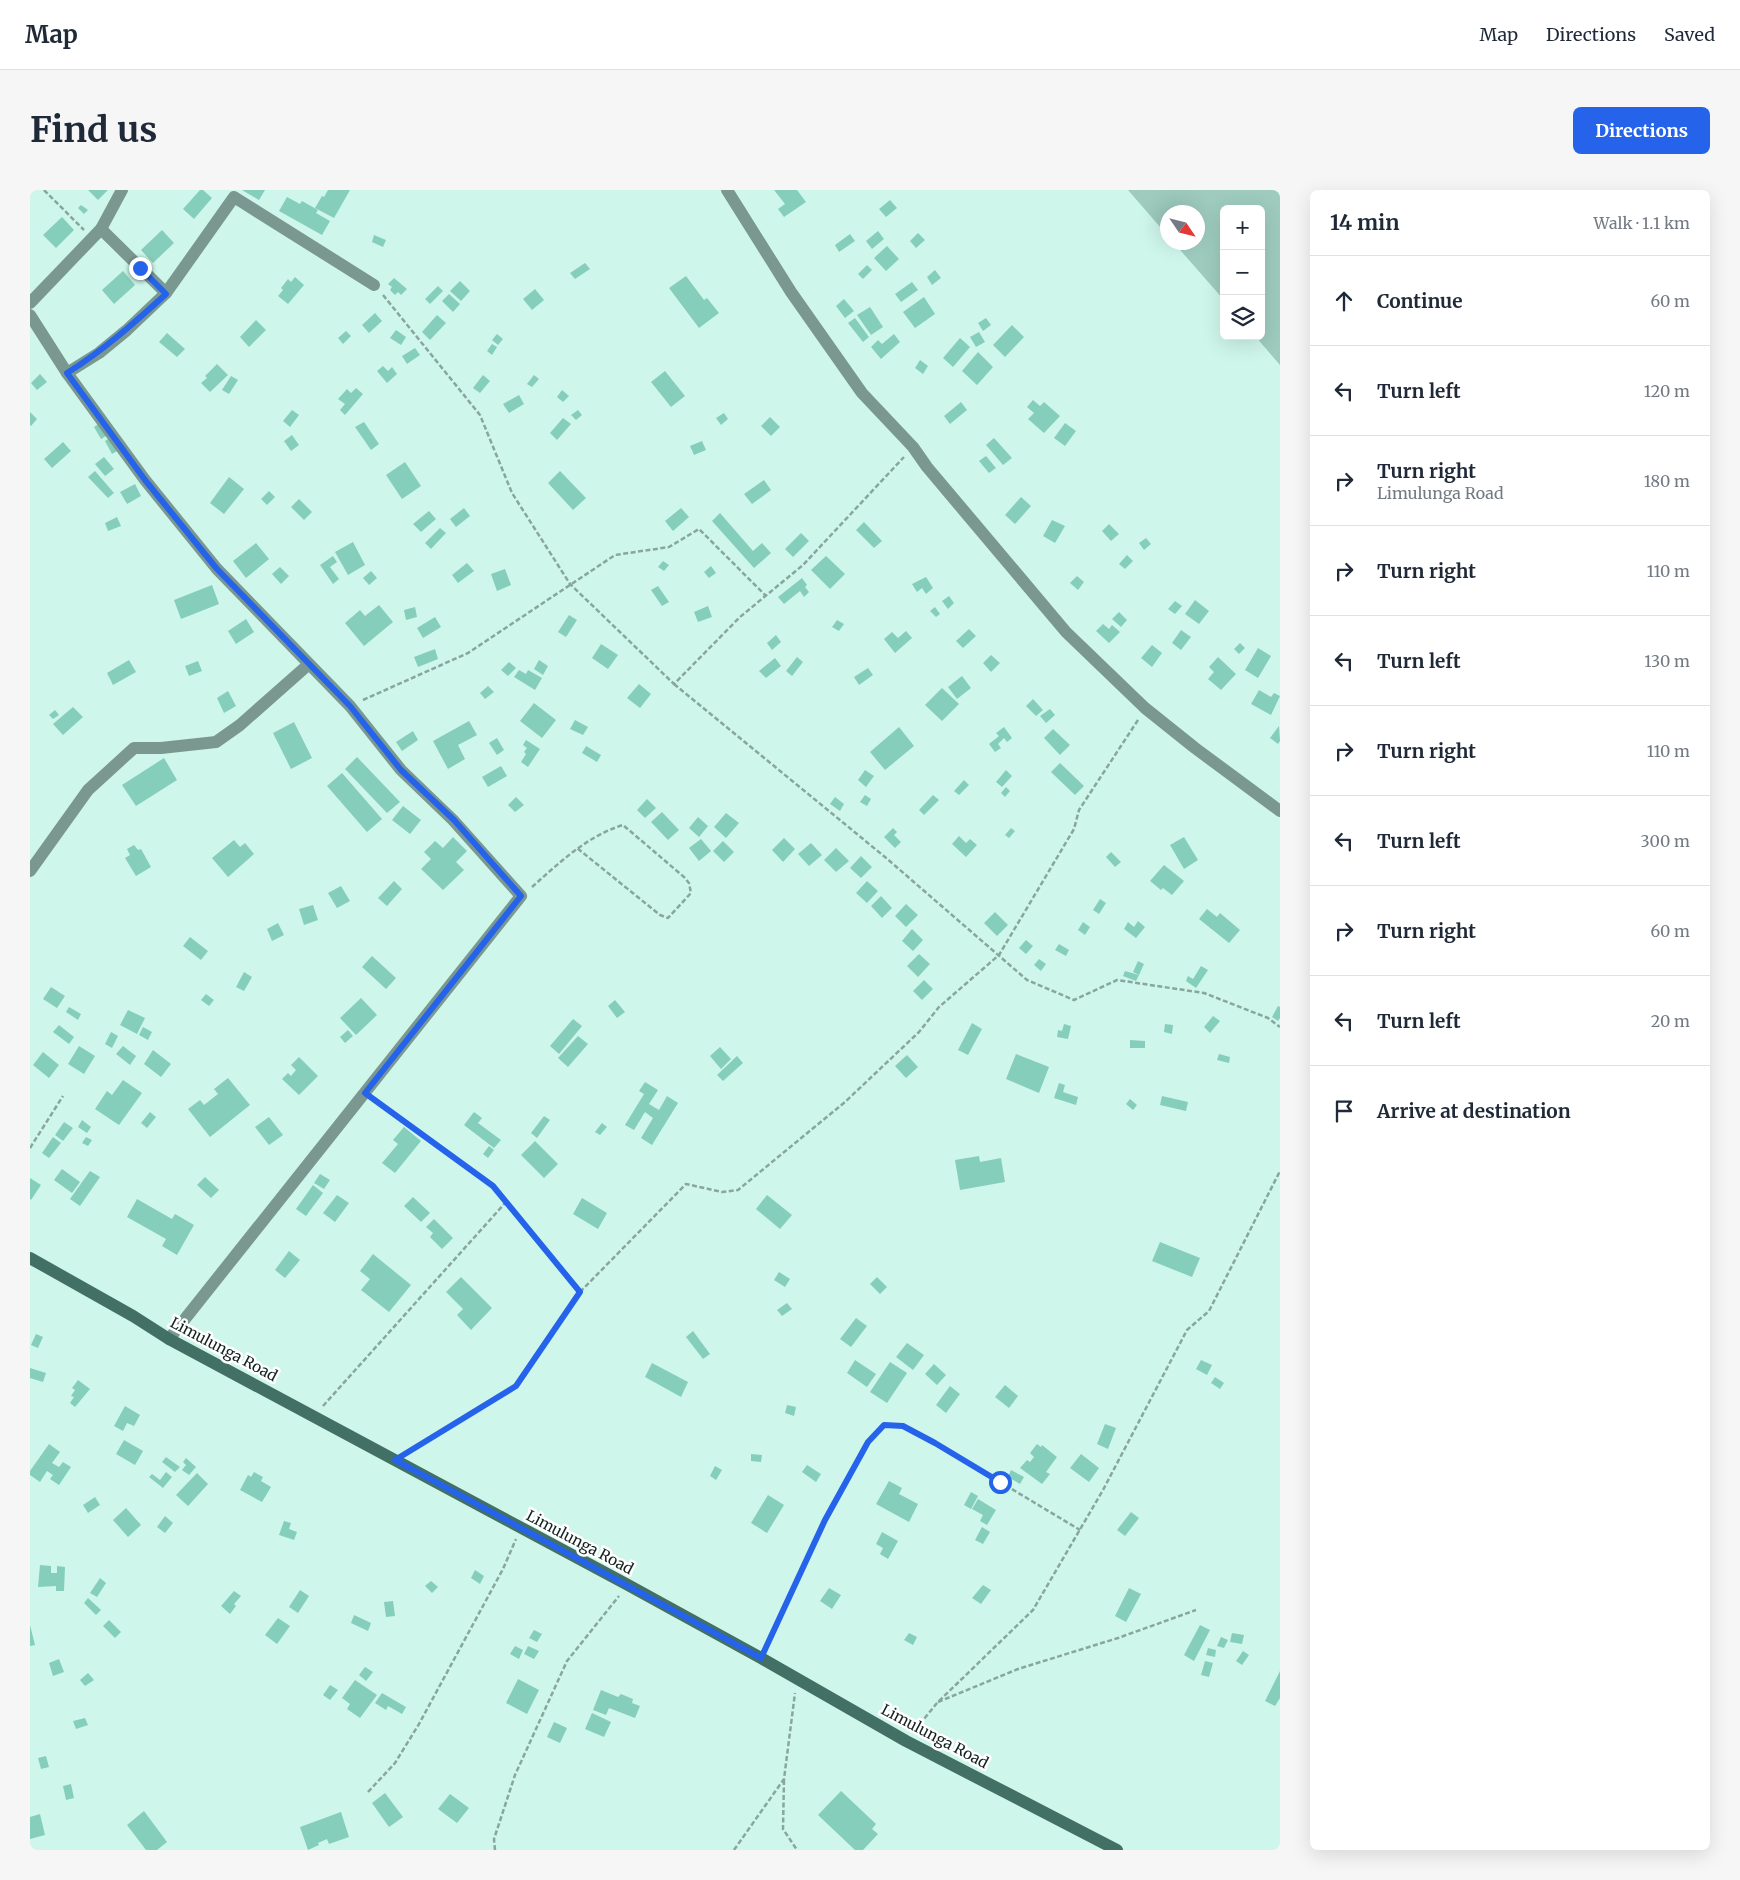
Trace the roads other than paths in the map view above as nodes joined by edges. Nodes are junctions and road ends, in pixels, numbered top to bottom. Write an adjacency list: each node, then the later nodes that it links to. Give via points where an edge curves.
1 (122, 190): 4 (street)
2 (727, 190): 11 (street, via 790,292 857,385 914,447 927,467 1066,632 1145,708)
3 (229, 193): 5 (street); 6 (street)
4 (101, 229): 6 (street); 7 (street)
5 (374, 285)
6 (166, 294): 9 (street, via 99,353)
7 (30, 303)
8 (30, 315): 9 (street)
9 (67, 373): 10 (street, via 145,480 217,569)
10 (309, 664): 12 (street, via 216,742 134,748 88,790); 14 (street, via 350,706 401,770 454,820 521,896)
11 (1280, 811)
12 (30, 871)
13 (30, 1258): 14 (main road, Limulunga Road)
14 (169, 1339): 15 (main road, Limulunga Road, via 628,1585 906,1740)
15 (1117, 1850)

